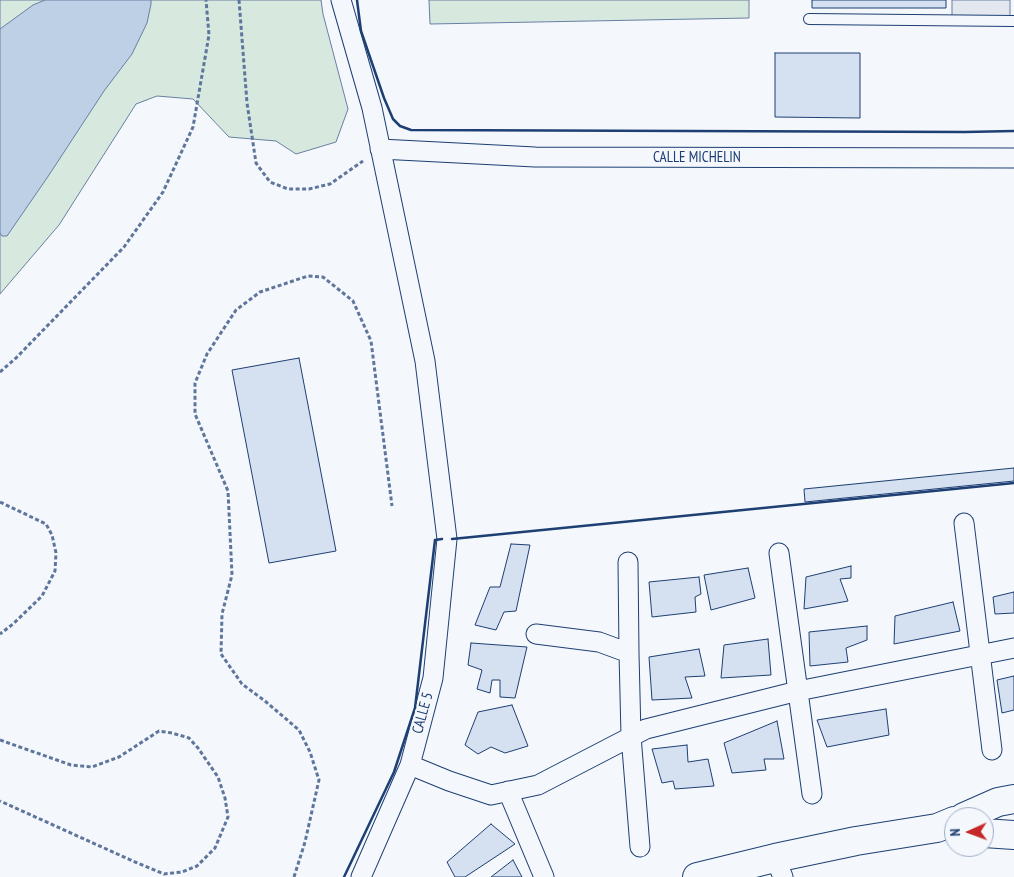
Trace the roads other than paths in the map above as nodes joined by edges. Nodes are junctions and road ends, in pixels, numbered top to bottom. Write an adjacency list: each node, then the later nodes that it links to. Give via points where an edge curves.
1 (341, 0): 4 (street, CALLE 5, via 372,108)
2 (809, 19): 3 (lane)
3 (1014, 21)
4 (380, 149): 5 (street, CALLE MICHELIN, via 535,157); 16 (street, CALLE 5, via 425,361 447,539 432,678)
5 (1014, 158)
6 (964, 523): 12 (street)
7 (779, 553): 13 (street)
8 (628, 562): 11 (street)
9 (536, 634): 11 (street, via 599,642)
10 (1014, 648): 12 (street)
11 (628, 653): 14 (street)
12 (980, 654): 13 (street); 15 (street)
13 (798, 691): 14 (street, via 646,729); 18 (street)
14 (631, 736): 17 (street, via 538,785); 24 (street)
15 (992, 750)
16 (410, 765): 17 (street, via 491,795); 26 (street, CALLE 5)
17 (508, 791): 27 (street)
18 (812, 794)
19 (1014, 799): 20 (street)
20 (987, 807)
21 (944, 827): 25 (street, via 856,841)
22 (994, 834): 23 (street)
23 (1014, 835)
24 (640, 847)
25 (779, 867): 28 (street)
26 (362, 877)
27 (544, 877)
28 (697, 877)

